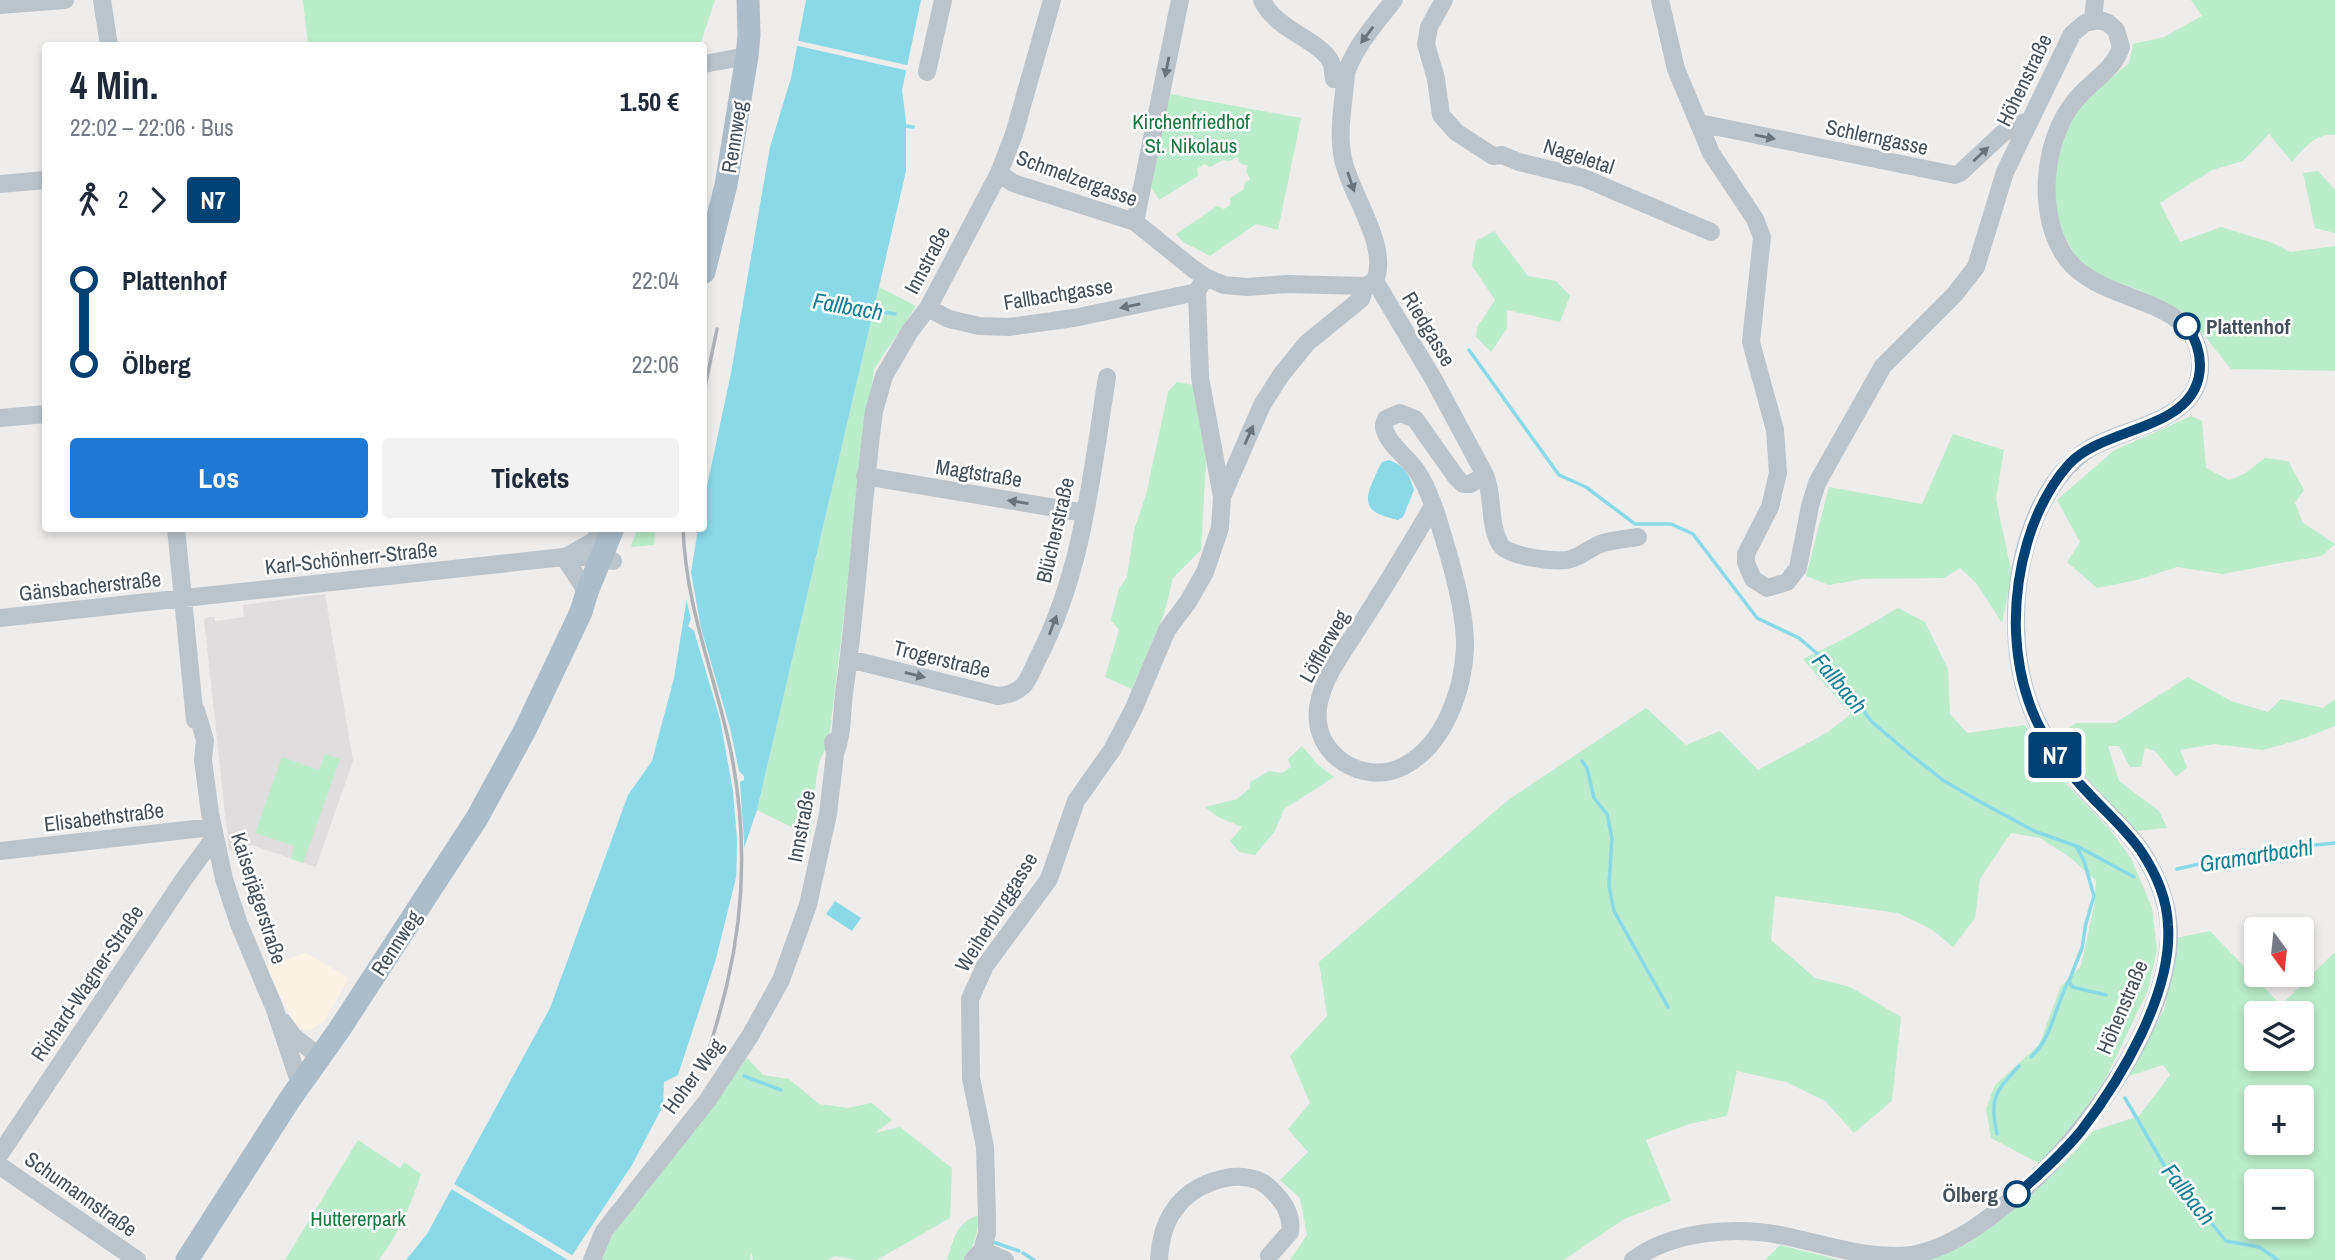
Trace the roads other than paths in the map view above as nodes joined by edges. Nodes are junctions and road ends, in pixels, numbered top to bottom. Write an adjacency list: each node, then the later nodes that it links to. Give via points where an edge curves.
1 (65, 0): 12 (street)
2 (102, 0): 14 (street)
3 (748, 0): 15 (main road, Rennweg)
4 (943, 0): 17 (street)
5 (1052, 0): 21 (street, Innstraße)
6 (1180, 0): 24 (street, one-way to 24)
7 (1262, 0): 18 (street, via 1272,15 1331,62)
8 (1394, 0): 27 (street, Riedgasse, one-way to 27, via 1349,64 1340,135 1342,156 1378,248)
9 (1444, 0): 25 (street, Nageletal, via 1425,39 1441,115 1456,132 1493,156 1584,178)
10 (1660, 0): 20 (street, Höhenstraße, via 1672,59)
11 (2095, 0): 13 (street)
12 (0, 5)
13 (2093, 20): 19 (street, Höhenstraße, via 2073,34); 65 (street, Höhenstraße, via 2116,30 2121,47 2114,63 2074,100 2059,127 2048,188 2053,230 2067,258 2088,279 2187,326 2197,345 2200,374 2196,389 2177,410 2091,447 2058,478 2038,516 2023,561 2016,634 2026,694 2050,748 2131,837 2159,887 2169,933 2156,995 2133,1049 2080,1132 2020,1192 1957,1239 1913,1254 1878,1257 1781,1236 1731,1232 1662,1244)
14 (108, 42)
15 (747, 56): 16 (street); 26 (main road, Rennweg, via 726,185)
16 (707, 63)
17 (927, 72)
18 (1334, 79)
19 (2029, 120): 20 (street, Schlerngasse, one-way to 19, via 1955,176 2003,133); 20 (street, Höhenstraße, via 2000,184 1976,267 1883,366 1817,483 1798,568 1787,582 1767,588 1753,579 1746,563 1746,554 1770,507 1778,472 1775,430 1751,342 1762,237 1711,153)
20 (1699, 123)
21 (999, 173): 24 (street, Schmelzergasse, via 1013,183); 29 (street, Innstraße)
22 (42, 180): 23 (street)
23 (0, 184)
24 (1135, 222): 28 (street, Schmelzergasse)
25 (1711, 232)
26 (707, 260)
27 (1370, 283): 28 (street, Fallbachgasse); 33 (street, Riedgasse, via 1434,380); 35 (street, Weiherburggasse, one-way to 27, via 1280,375 1307,343 1361,299)
28 (1201, 285): 29 (street, Fallbachgasse, one-way to 29, via 1074,318 1009,327 949,319); 35 (street, Weiherburggasse, via 1200,377)
29 (928, 308): 34 (street, Innstraße, via 884,376)
30 (1107, 377): 37 (street, Blücherstraße)
31 (42, 414): 32 (street)
32 (0, 418)
33 (1485, 475): 36 (street, Löfflerweg, via 1464,484 1415,419 1405,413 1390,416 1385,430 1417,471); 42 (street, Riedgasse, via 1492,521 1507,551 1563,560 1605,543)
34 (865, 477): 37 (street, Magtstraße, one-way to 34); 48 (street, Innstraße)
35 (1222, 497): 58 (street, Weiherburggasse, via 1220,528 1205,572 1167,630 1112,750 1076,801 1049,880 985,966 970,999 971,1078 985,1147 987,1233)
36 (1433, 506): 36 (street, Löfflerweg, via 1462,618 1465,645 1460,684 1437,737 1424,751 1401,768 1365,772 1338,759 1322,740 1317,717 1320,696)
37 (1086, 513): 49 (street, Blücherstraße, one-way to 37, via 1069,584)
38 (176, 532): 45 (street, Kaiserjägerstraße)
39 (602, 532): 43 (street, Karl-Schönherr-Straße)
40 (612, 532): 44 (main road, Rennweg)
41 (620, 532): 44 (main road, Rennweg)
42 (1638, 537)
43 (564, 557): 44 (street, Karl-Schönherr-Straße); 45 (street, Karl-Schönherr-Straße); 46 (street)
44 (606, 559): 46 (main road, Rennweg, via 591,599)
45 (185, 600): 47 (street, Gänsbacherstraße); 50 (street, Kaiserjägerstraße)
46 (584, 602): 54 (main road, Rennweg, via 525,730 477,818)
47 (0, 618)
48 (849, 659): 49 (street, Trogerstraße, one-way to 49, via 998,696); 52 (street, Innstraße, via 841,709 843,731)
49 (1024, 686)
50 (213, 832): 51 (street, Elisabethstraße); 53 (street, Kaiserjägerstraße, via 239,924); 56 (street, Richard-Wagner-Straße)
51 (0, 851)
52 (808, 905): 62 (street, Hoher Weg, via 781,980 750,1036 707,1101 604,1231)
53 (274, 1007): 54 (street, Kaiserjägerstraße, via 293,1036); 55 (street, Kaiserjägerstraße)
54 (320, 1057): 55 (main road, Rennweg)
55 (300, 1084): 61 (main road, Rennweg)
56 (0, 1154)
57 (0, 1166): 60 (street, Schumannstraße)
58 (977, 1255): 63 (street)
59 (1269, 1256): 64 (street, via 1290,1232 1289,1216 1264,1183 1240,1177 1209,1184 1180,1202 1164,1232)
60 (136, 1260)
61 (187, 1260)
62 (592, 1260)
63 (1005, 1260)
64 (1158, 1260)
65 (1633, 1260)

